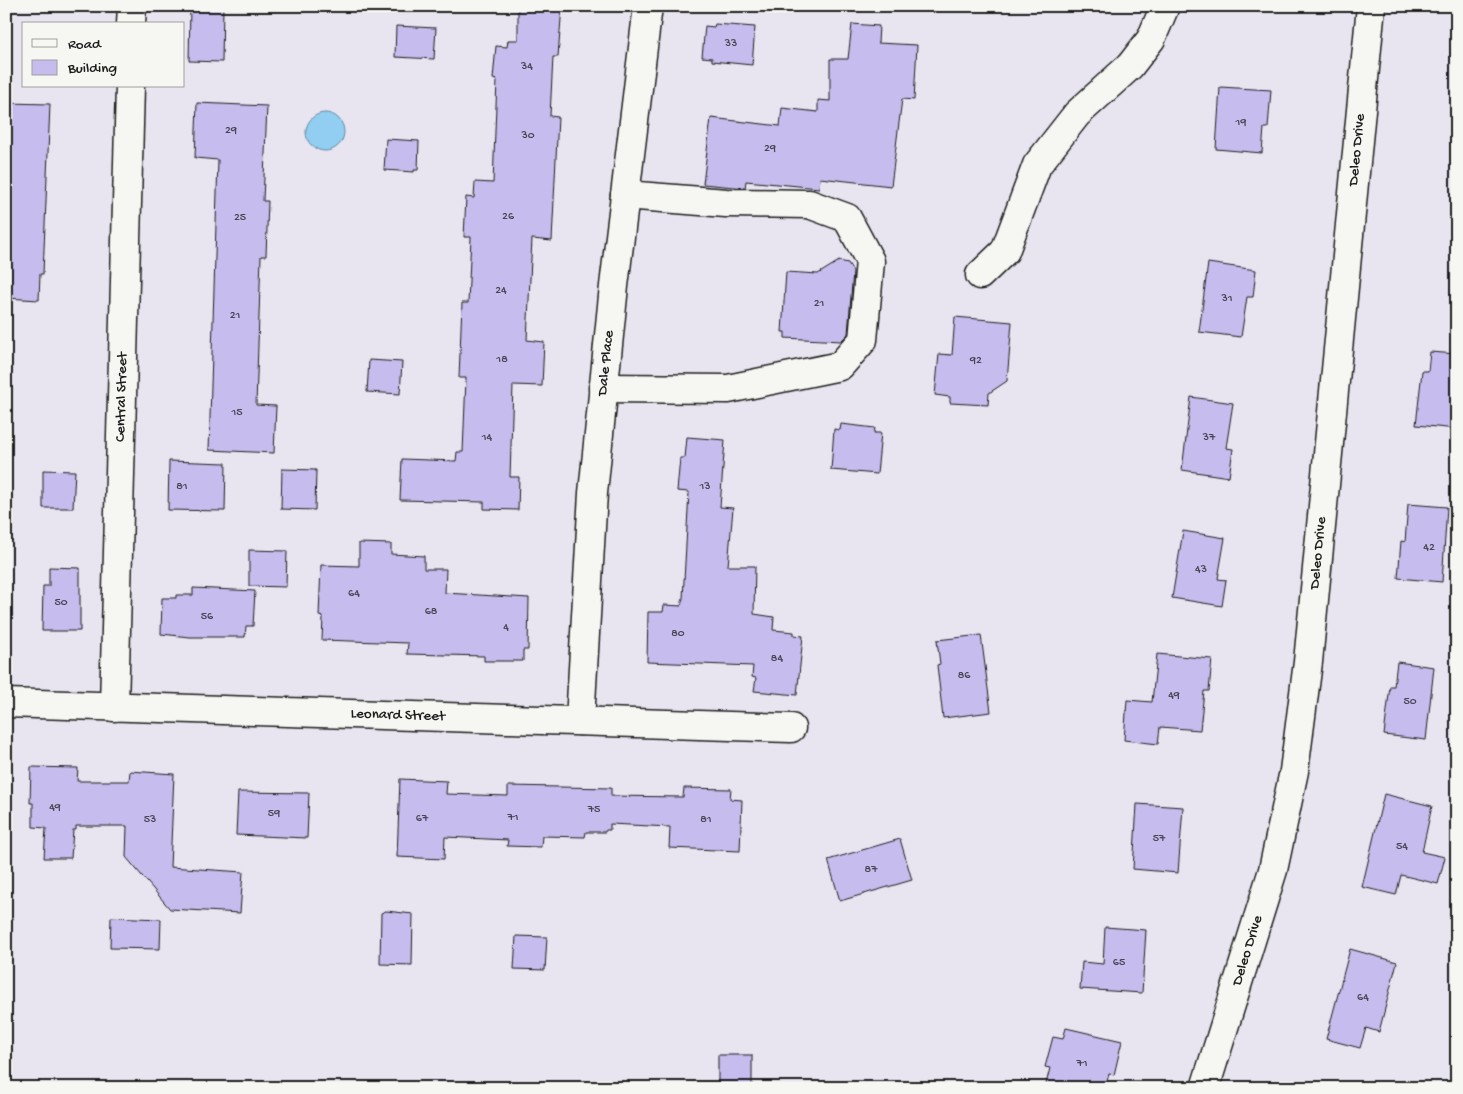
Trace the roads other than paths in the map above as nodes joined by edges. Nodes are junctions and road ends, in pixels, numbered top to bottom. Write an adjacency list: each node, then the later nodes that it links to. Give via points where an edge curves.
1 (132, 6): 5 (street)
2 (648, 6): 7 (street, Dale Place)
3 (1165, 6): 8 (street, via 1151,39 1130,66 1077,114 1037,165 1005,251)
4 (1371, 6): 14 (street, Deleo Drive, via 1309,652 1294,771 1273,870)
5 (132, 22)
6 (130, 88): 11 (street, Central Street)
7 (625, 195): 9 (street, Dale Place); 9 (street, via 726,203 809,204 847,218 870,262 863,340 840,366 728,389)
8 (980, 275)
9 (604, 388): 12 (street, Dale Place, via 593,494)
10 (6, 703): 11 (street, Leonard Street)
11 (114, 707): 12 (street, Leonard Street)
12 (580, 722): 13 (street, Leonard Street)
13 (791, 728)
14 (1205, 1088)

